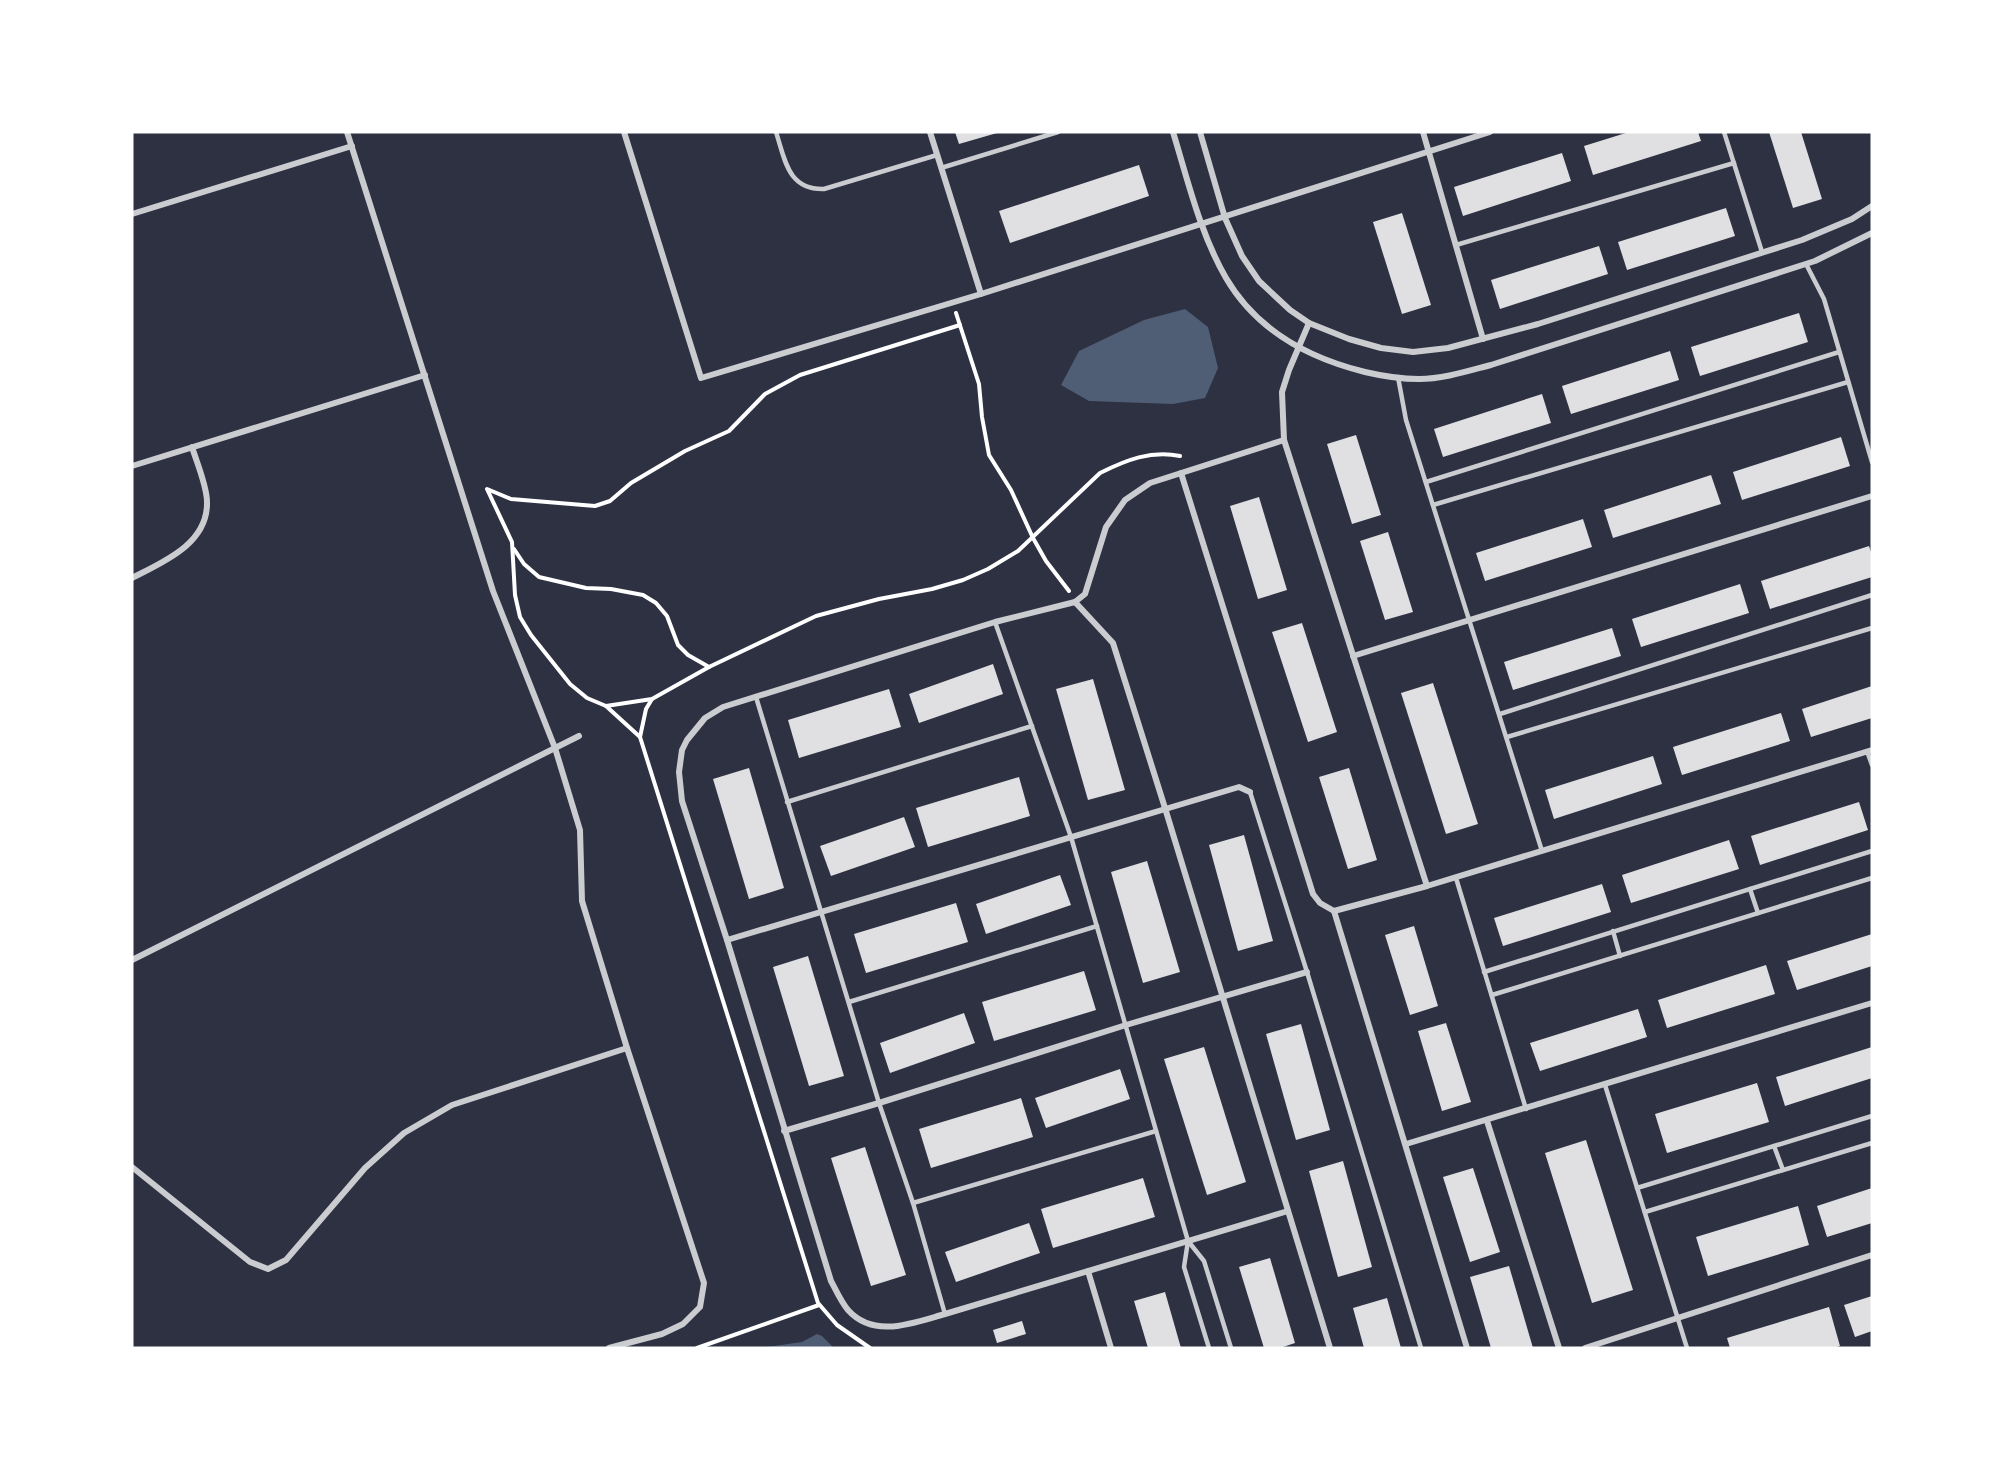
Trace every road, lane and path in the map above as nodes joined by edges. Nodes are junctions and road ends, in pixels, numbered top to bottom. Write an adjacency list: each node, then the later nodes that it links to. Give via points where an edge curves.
1 (347, 132): 12 (street)
2 (624, 132): 26 (street, via 701,378)
3 (776, 132): 14 (lane, via 790,174 813,189)
4 (930, 132): 14 (street)
5 (1058, 132): 11 (lane)
6 (1173, 132): 20 (street)
7 (1200, 132): 19 (street)
8 (1423, 132): 13 (street)
9 (1490, 132): 13 (street)
10 (1724, 132): 15 (lane)
11 (1050, 133): 16 (lane)
12 (352, 146): 18 (street); 31 (street)
13 (1429, 152): 19 (street); 22 (street)
14 (938, 156): 16 (street)
15 (1734, 163): 22 (lane); 23 (lane)
16 (941, 168): 25 (street)
17 (1872, 206): 23 (street, via 1802,240)
18 (132, 214)
19 (1225, 218): 20 (street); 27 (street, via 1242,256 1259,281)
20 (1202, 224): 25 (street); 29 (street, via 1224,275 1248,310)
21 (1872, 233): 24 (street)
22 (1456, 245): 28 (street)
23 (1762, 252): 28 (street)
24 (1806, 264): 30 (lane, via 1824,299); 32 (street, via 1491,365 1420,379)
25 (981, 294): 26 (street)
26 (953, 303): 43 (path, via 979,384 989,455)
27 (1309, 323): 28 (street, via 1370,345 1413,352); 29 (street)
28 (1482, 339)
29 (1298, 348): 32 (street, via 1338,365); 34 (street, via 1282,392)
30 (1839, 352): 33 (lane); 40 (lane)
31 (425, 375): 35 (street); 61 (street, via 493,591)
32 (1398, 377): 40 (lane, via 1406,420)
33 (1848, 382): 37 (lane); 42 (lane)
34 (1284, 440): 39 (street); 51 (street)
35 (192, 447): 38 (street); 45 (street, via 207,502 202,525 190,544)
36 (1180, 456): 43 (path, via 1140,456 1100,473)
37 (1872, 462)
38 (132, 466)
39 (1181, 473): 47 (street, via 1150,483 1125,500 1106,527 1085,594); 75 (street, via 1313,894)
40 (1426, 482): 42 (lane)
41 (1872, 496): 48 (street)
42 (1433, 506): 48 (lane)
43 (1033, 537): 47 (path); 52 (path, via 1018,551 963,580 816,616)
44 (513, 548): 52 (path, via 539,577 643,595 667,616 678,645)
45 (132, 578)
46 (1872, 595): 56 (lane)
47 (1075, 602): 49 (street); 66 (street, via 1113,643)
48 (1470, 620): 51 (street); 56 (lane)
49 (995, 622): 53 (street); 57 (lane)
50 (1872, 628): 60 (lane)
51 (1353, 656): 72 (street)
52 (709, 667): 54 (path)
53 (756, 698): 65 (lane); 79 (street, via 723,707 705,718 682,750 679,772 682,801)
54 (652, 699): 55 (path); 59 (path)
55 (606, 706)
56 (1500, 714): 60 (lane)
57 (1032, 726): 65 (lane); 67 (lane)
58 (579, 736): 61 (street)
59 (640, 737)
60 (1507, 737): 68 (lane)
61 (555, 748): 81 (street); 89 (street, via 580,830 582,901)
62 (1870, 750): 63 (lane); 68 (street)
63 (1872, 765)
64 (1250, 792): 66 (street, via 1239,787); 82 (lane)
65 (787, 802): 74 (lane)
66 (1166, 808): 67 (street); 85 (street)
67 (1071, 837): 74 (street); 77 (lane)
68 (1542, 851): 70 (street)
69 (1872, 851): 73 (lane)
70 (1456, 878): 72 (street); 83 (lane)
71 (1872, 878): 76 (lane)
72 (1427, 886): 75 (street)
73 (1750, 889): 76 (lane); 78 (lane)
74 (821, 911): 79 (street); 86 (lane)
75 (1334, 911): 98 (street)
76 (1758, 914): 80 (lane)
77 (1097, 926): 86 (lane); 88 (lane)
78 (1613, 931): 80 (lane); 83 (lane)
79 (727, 940): 95 (street)
80 (1620, 956): 84 (lane)
81 (132, 960)
82 (1307, 972): 85 (street); 118 (lane)
83 (1484, 972): 84 (lane)
84 (1492, 995): 92 (lane)
85 (1222, 998): 88 (street); 104 (street)
86 (849, 1002): 91 (lane)
87 (1872, 1003): 90 (street)
88 (1126, 1026): 91 (street); 96 (lane)
89 (627, 1048): 100 (street, via 452,1105 404,1133 365,1168 286,1260 268,1269 250,1262); 112 (street, via 704,1283 700,1307 683,1324 662,1334)
90 (1605, 1085): 92 (street); 102 (lane)
91 (879, 1103): 95 (street); 103 (lane)
92 (1526, 1109): 94 (street)
93 (1872, 1116): 99 (lane)
94 (1487, 1121): 98 (street); 120 (street)
95 (784, 1131): 110 (street, via 831,1281 846,1308 869,1324 896,1327)
96 (1156, 1131): 103 (lane); 106 (lane)
97 (1872, 1143): 101 (lane)
98 (1406, 1144): 119 (street)
99 (1774, 1146): 101 (lane); 102 (lane)
100 (132, 1167)
101 (1783, 1170): 105 (lane)
102 (1637, 1188): 105 (lane)
103 (913, 1203): 110 (lane)
104 (1288, 1210): 106 (street); 117 (street)
105 (1645, 1212): 111 (lane)
106 (1188, 1241): 108 (street); 115 (lane, via 1184,1267); 116 (lane, via 1204,1262)
107 (1872, 1255): 111 (street)
108 (1088, 1271): 110 (street); 114 (street)
109 (819, 1305): 113 (path)
110 (945, 1314)
111 (1678, 1318): 121 (street); 122 (lane)
112 (609, 1348)
113 (697, 1348)
114 (1111, 1348)
115 (1209, 1348)
116 (1231, 1348)
117 (1330, 1348)
118 (1421, 1348)
119 (1467, 1348)
120 (1559, 1348)
121 (1585, 1348)
122 (1687, 1348)

